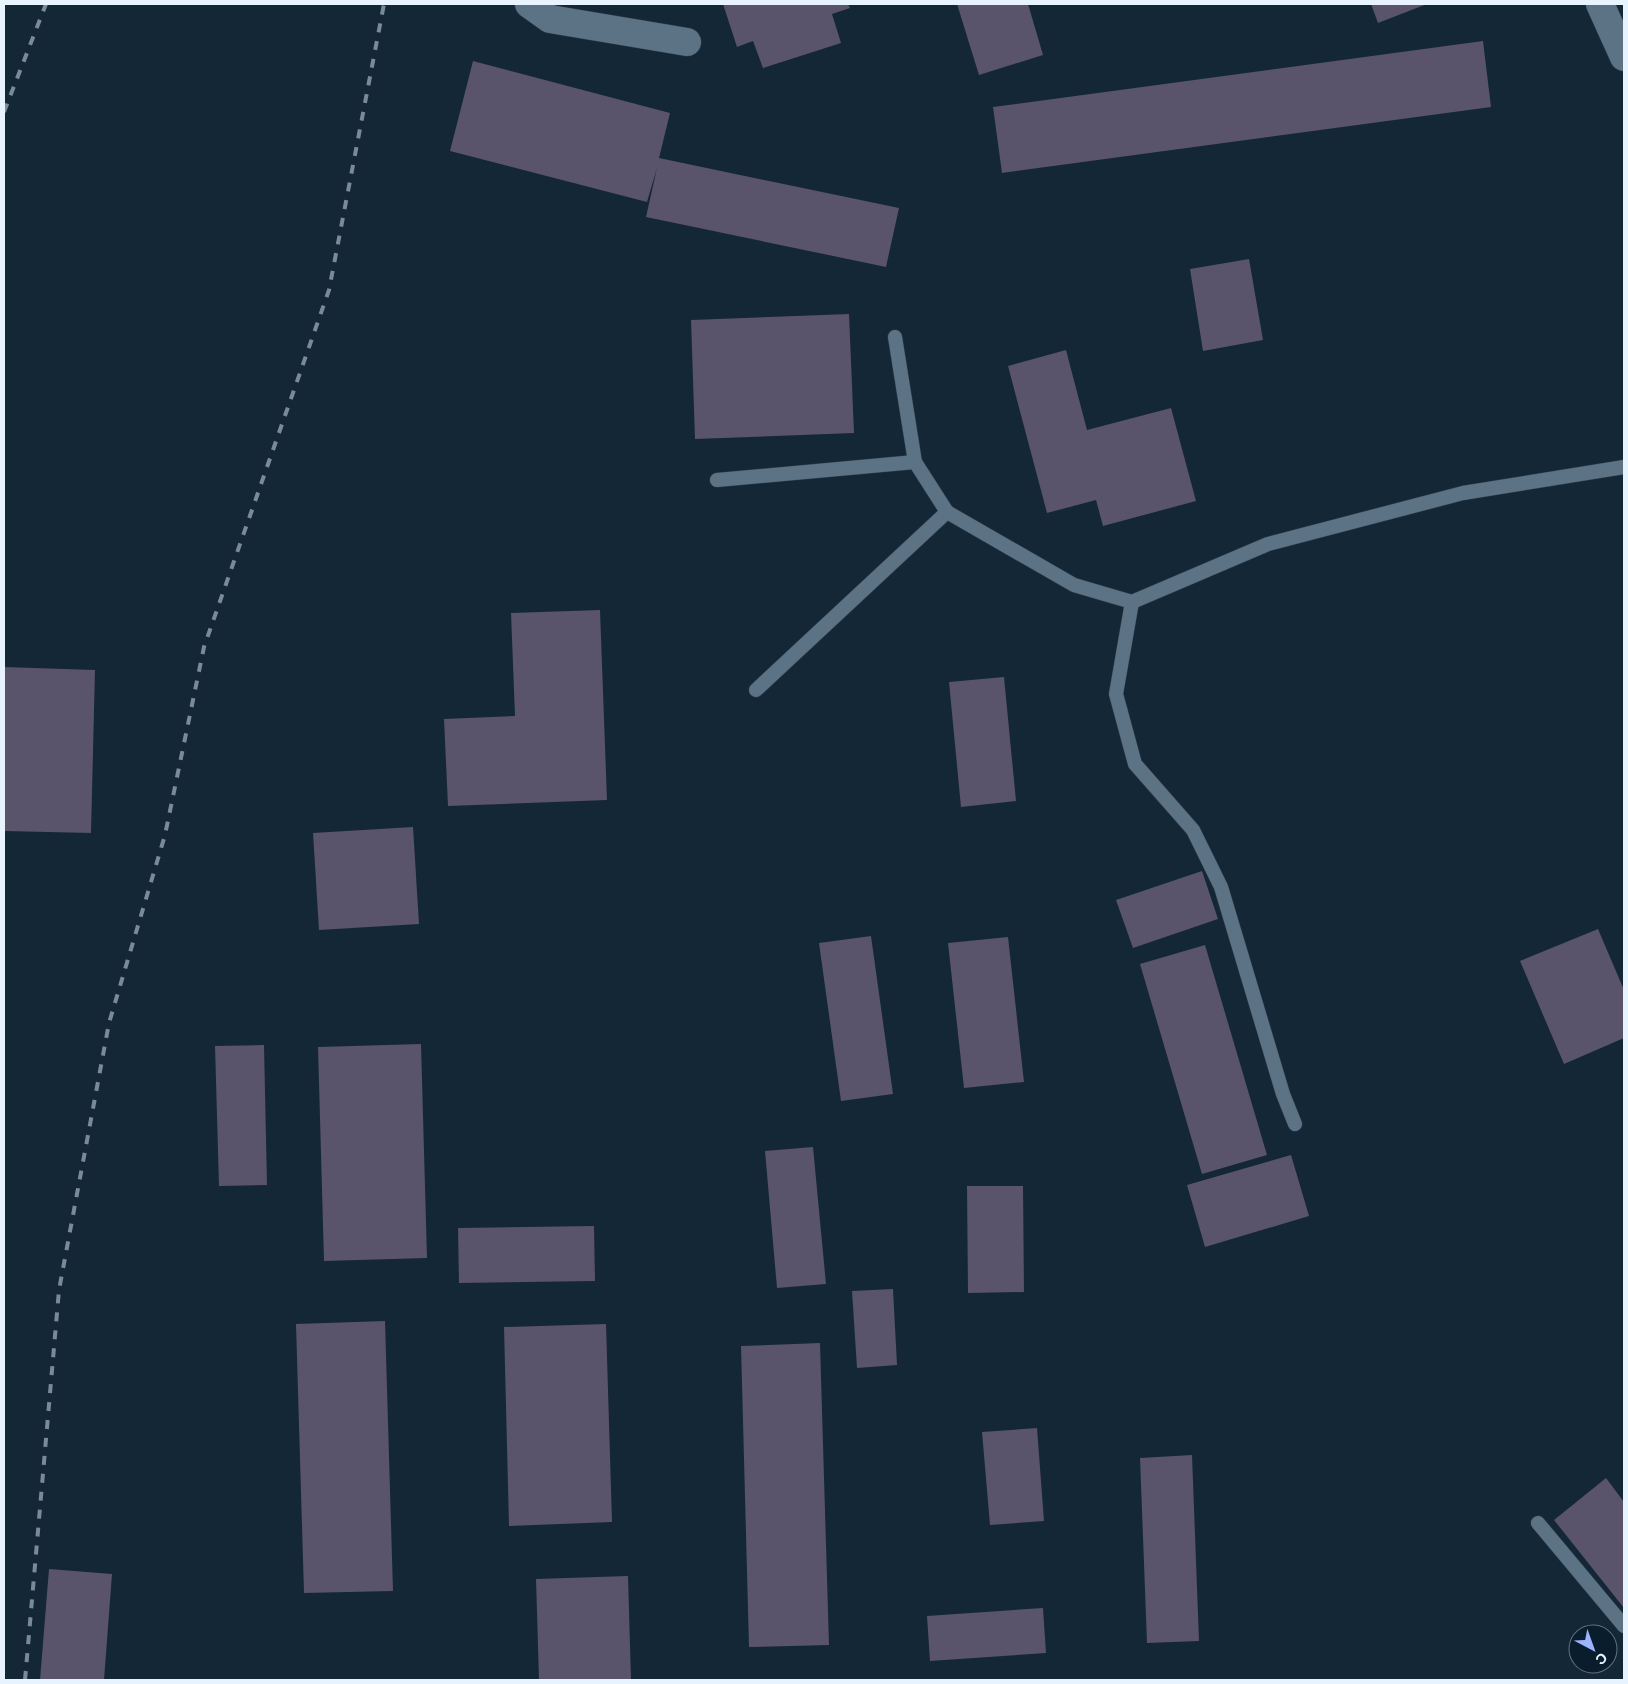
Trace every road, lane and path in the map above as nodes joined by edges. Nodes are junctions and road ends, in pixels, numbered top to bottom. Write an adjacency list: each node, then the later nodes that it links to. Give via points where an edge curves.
1 (529, 4): 3 (street, via 550,19)
2 (1600, 4): 4 (street)
3 (687, 42)
4 (1624, 57)
5 (895, 337): 6 (lane)
6 (915, 462): 8 (lane); 9 (lane)
7 (1624, 467): 10 (lane, via 1463,493 1268,544)
8 (717, 480)
9 (947, 512): 10 (lane, via 1074,585); 11 (lane)
10 (1132, 602): 12 (lane, via 1116,694 1136,764 1193,830 1221,887 1283,1094)
11 (756, 690)
12 (1295, 1124)
13 (1538, 1523): 14 (lane)
14 (1624, 1626)

